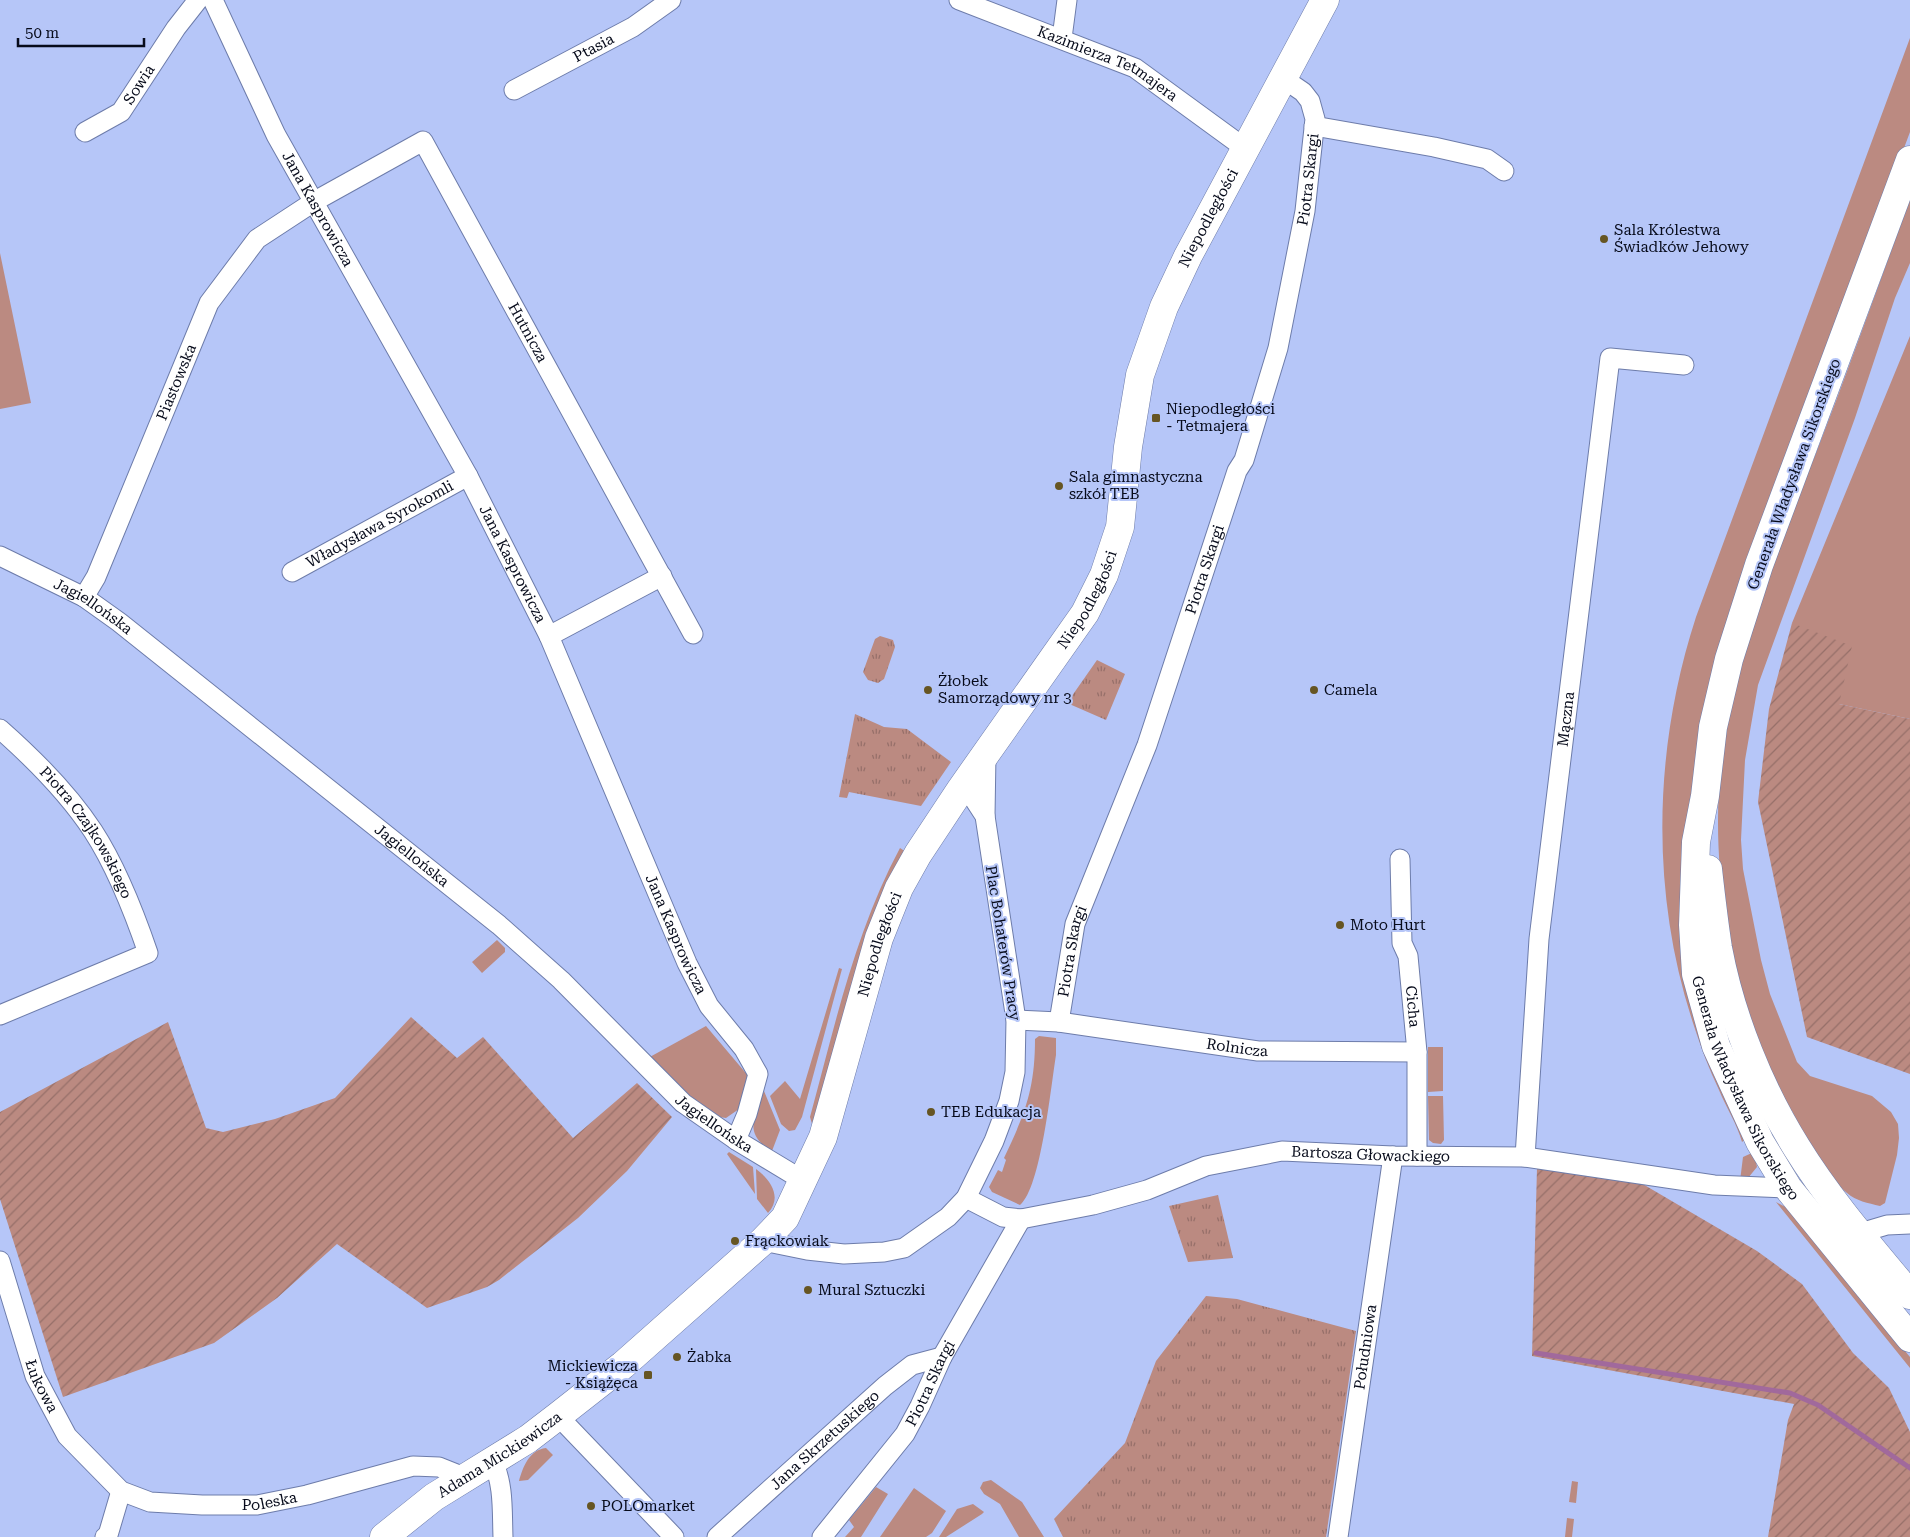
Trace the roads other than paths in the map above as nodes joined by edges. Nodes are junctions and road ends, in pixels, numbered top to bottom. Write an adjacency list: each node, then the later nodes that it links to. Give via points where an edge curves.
1 (198, 0): 11 (street, Sowia, via 121,112)
2 (213, 0): 15 (street, Jana Kasprowicza, via 276,135)
3 (671, 0): 9 (street, Ptasia, via 633,27)
4 (959, 0): 7 (street, Kazimierza Tetmajera)
5 (1067, 0): 7 (street)
6 (1325, 0): 8 (street, Niepodległości)
7 (1062, 38): 12 (street, Kazimierza Tetmajera, via 1135,68)
8 (1284, 79): 10 (street, Piotra Skargi, via 1310,101); 12 (street, Niepodległości)
9 (514, 90)
10 (1314, 126): 14 (street, via 1434,146 1488,159); 32 (street, Piotra Skargi, via 1304,211 1278,348 1244,460 1237,471 1147,745 1075,924)
11 (85, 132)
12 (1246, 149): 25 (street, Niepodległości, via 1164,307 1140,375 1128,447 1120,527 1104,575 1085,613)
13 (1910, 160): 27 (street, Generała Władysława Sikorskiego, via 1759,565 1729,659 1713,727)
14 (1504, 172)
15 (314, 201): 17 (street, Jana Kasprowicza); 20 (street, Hutnicza, via 423,141); 21 (street, Piastowska, via 257,239 209,303 96,577)
16 (1684, 365): 37 (street, Mączna, via 1610,358 1540,939)
17 (468, 476): 19 (street, Władysława Syrokomli); 23 (street, Jana Kasprowicza)
18 (0, 556): 21 (street, Jagiellońska)
19 (292, 572)
20 (662, 576): 22 (street, Hutnicza); 23 (street)
21 (84, 598): 34 (street, Jagiellońska, via 119,622 499,925 561,980 683,1103)
22 (694, 634)
23 (548, 636): 34 (street, Jana Kasprowicza, via 687,963 709,1006 744,1049 758,1074)
24 (0, 729): 30 (street, Piotra Czajkowskiego, via 63,792 93,830 118,879 148,953)
25 (986, 754): 26 (street, Niepodległości); 28 (street, Plac Bohaterów Pracy)
26 (961, 789): 28 (street, Plac Bohaterów Pracy, via 972,796); 38 (street, Niepodległości, via 899,888 879,938 823,1137)
27 (1705, 796): 39 (street, Generała Władysława Sikorskiego, via 1696,842 1693,925 1696,974 1716,1046 1733,1086 1760,1142); 43 (street, Generała Władysława Sikorskiego, via 1708,869 1718,949 1746,1046 1797,1148)
28 (985, 816): 31 (street, Plac Bohaterów Pracy)
29 (1400, 859): 33 (street, Cicha, via 1402,943 1408,956)
30 (0, 1015)
31 (1016, 1020): 32 (street); 40 (street, Plac Bohaterów Pracy, via 1015,1072 1009,1102 994,1142)
32 (1059, 1022): 33 (street, Rolnicza, via 1258,1051)
33 (1417, 1052): 36 (street, Cicha)
34 (736, 1140): 38 (street, Jagiellońska)
35 (1393, 1156): 36 (street, Bartosza Głowackiego); 41 (street, Bartosza Głowackiego, via 1282,1151 1206,1166 1147,1190 1093,1205); 59 (street, Południowa)
36 (1416, 1156): 37 (street, Bartosza Głowackiego)
37 (1525, 1157): 39 (street, Bartosza Głowackiego, via 1714,1185)
38 (804, 1181): 44 (street, Adama Mickiewicza, via 785,1218)
39 (1788, 1188): 47 (street, Generała Władysława Sikorskiego)
40 (966, 1198): 41 (street, Bartosza Głowackiego, via 1002,1217); 44 (street, Plac Bohaterów Pracy, via 948,1217 904,1248 844,1254)
41 (1021, 1219): 48 (street, Piotra Skargi)
42 (1910, 1224): 43 (street, via 1887,1225)
43 (1860, 1233): 46 (street, Generała Władysława Sikorskiego)
44 (763, 1242): 49 (street, Adama Mickiewicza)
45 (0, 1261): 52 (street, Łukowa, via 35,1376 67,1436)
46 (1910, 1295)
47 (1910, 1338)
48 (942, 1357): 57 (street, Jana Skrzetuskiego, via 912,1365 885,1386); 58 (street, Piotra Skargi, via 905,1434)
49 (558, 1416): 50 (street, Adama Mickiewicza); 56 (street)
50 (492, 1460): 51 (street, Adama Mickiewicza); 55 (street, via 500,1486)
51 (464, 1477): 52 (street, Poleska, via 439,1467 413,1466 257,1505 150,1502); 54 (street, Adama Mickiewicza)
52 (120, 1491): 53 (street)
53 (105, 1537)
54 (384, 1537)
55 (503, 1537)
56 (674, 1537)
57 (717, 1537)
58 (822, 1537)
59 (1338, 1537)

